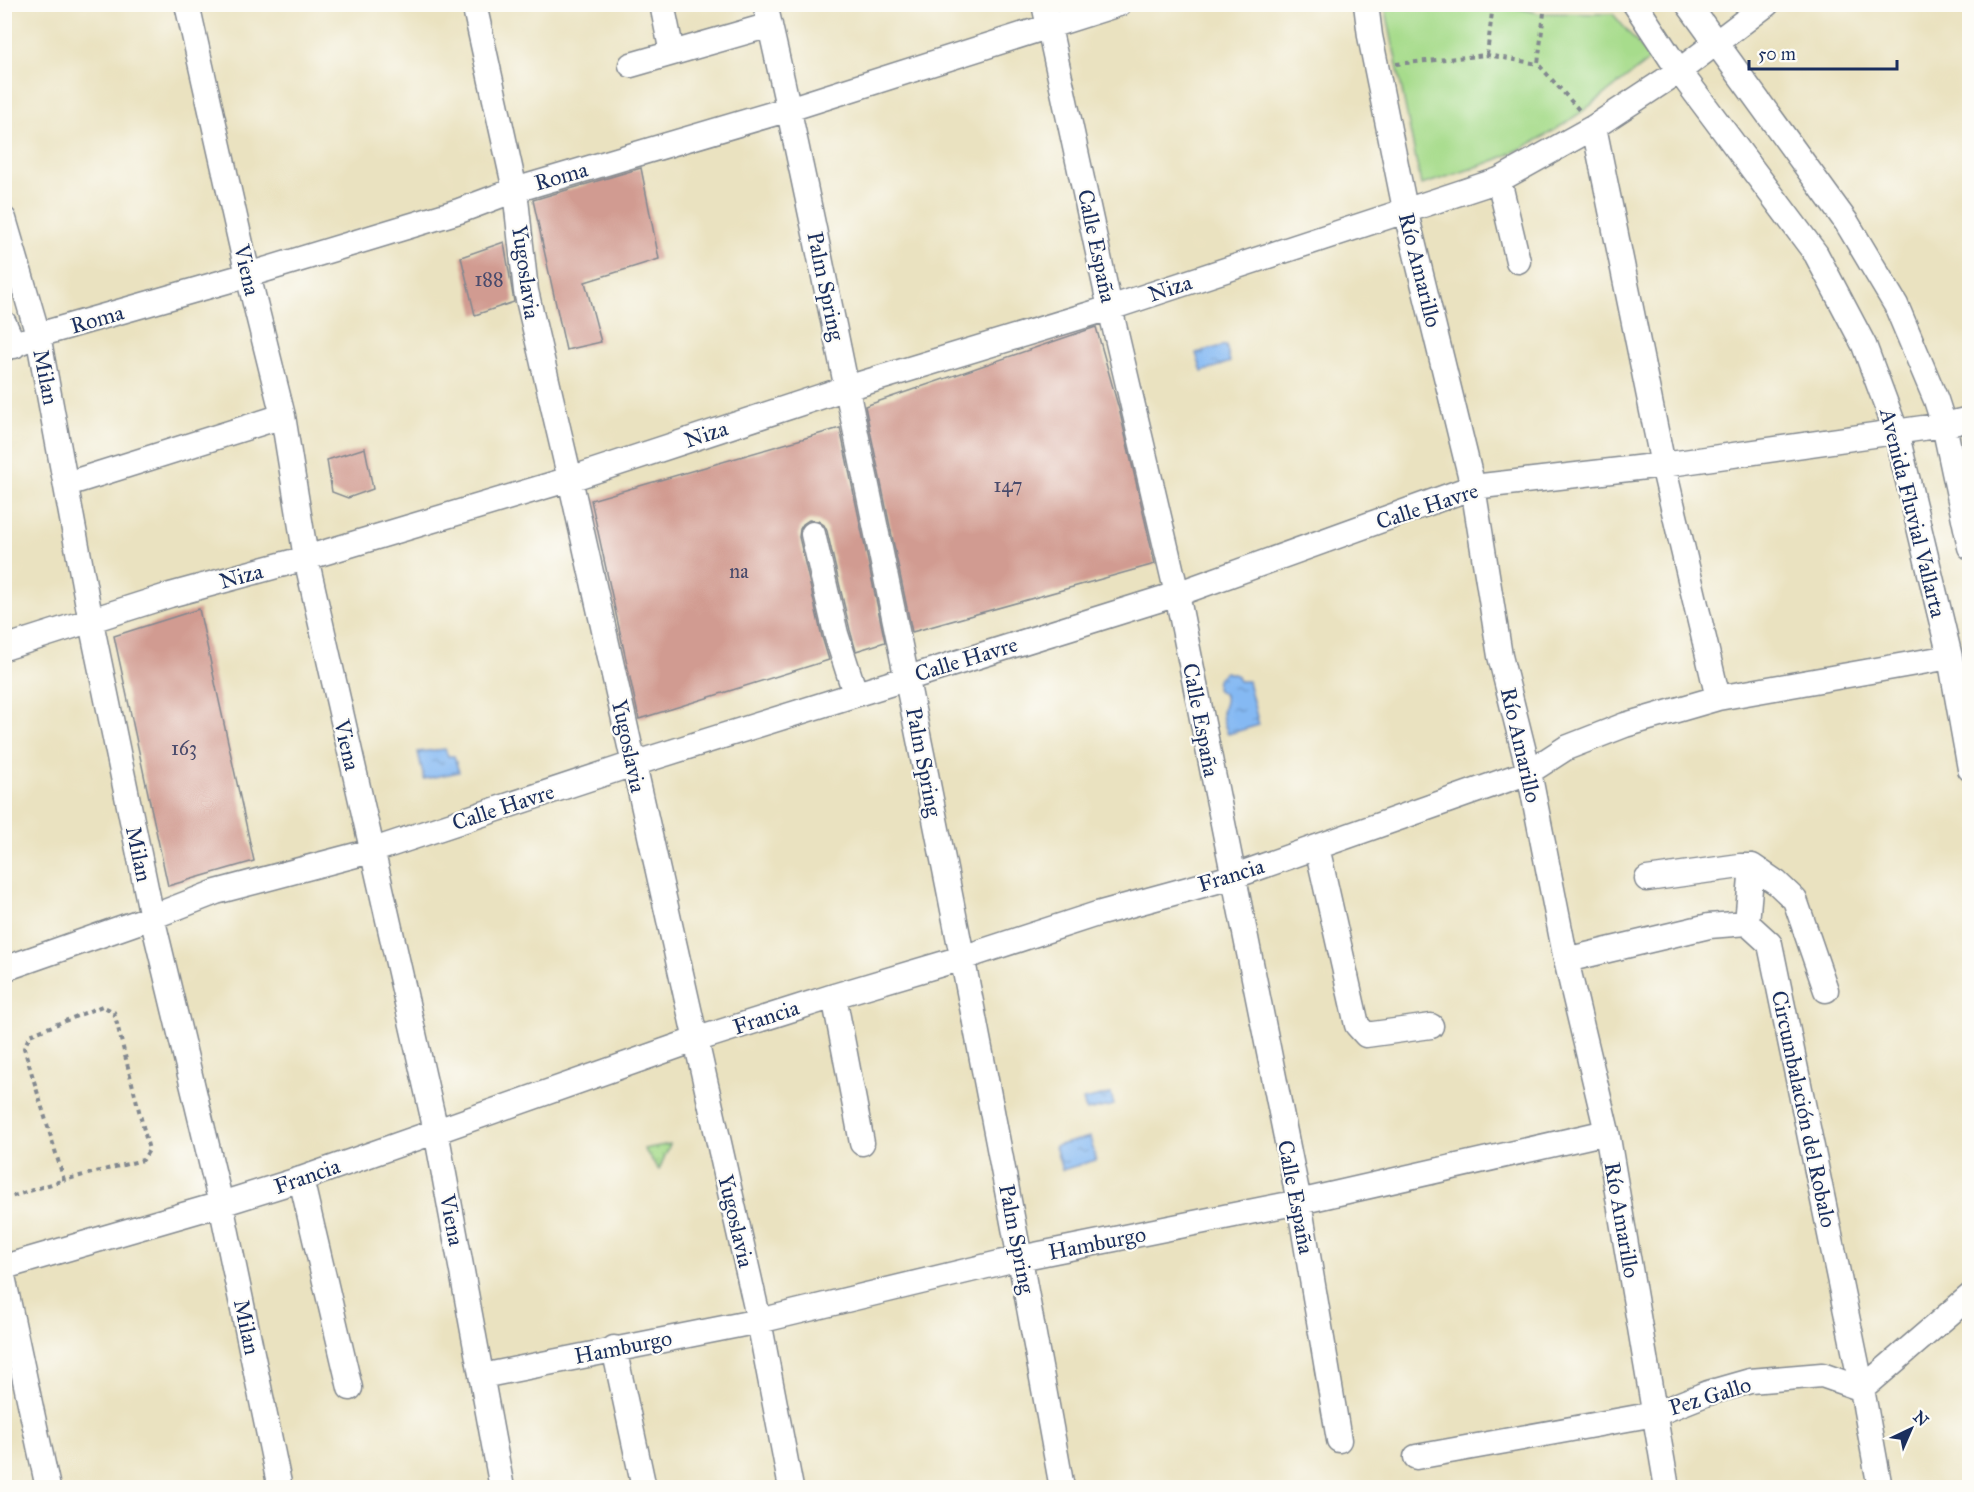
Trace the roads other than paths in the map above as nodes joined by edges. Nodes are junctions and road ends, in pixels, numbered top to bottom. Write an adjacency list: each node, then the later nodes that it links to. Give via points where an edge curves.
1 (187, 4): 22 (street, Viena)
2 (474, 4): 18 (street, Yugoslavia)
3 (662, 4): 12 (street)
4 (1119, 4): 10 (street, Roma)
5 (1366, 4): 19 (street, Río Amarillo)
6 (1688, 4): 11 (street, Avenida Fluvial Vallarta)
7 (1767, 4): 11 (street, Niza)
8 (1634, 5): 14 (street, Avenida Fluvial Vallarta)
9 (767, 15): 12 (street); 15 (street, Palm Spring)
10 (1046, 16): 15 (street, Roma); 23 (street, Calle España)
11 (1716, 41): 14 (street, Niza); 30 (street, Avenida Fluvial Vallarta, via 1847,223 1890,295)
12 (672, 53): 13 (street)
13 (631, 65)
14 (1679, 71): 16 (street, Niza); 31 (street, Avenida Fluvial Vallarta, via 1816,254 1864,345)
15 (789, 109): 18 (street, Roma); 27 (street, Palm Spring)
16 (1594, 127): 17 (street, Niza); 32 (street)
17 (1498, 180): 19 (street, Niza); 21 (street)
18 (515, 190): 22 (street, Roma, via 459,211); 33 (street, Yugoslavia, via 525,291)
19 (1405, 209): 23 (street, Niza); 35 (street, Río Amarillo)
20 (4, 219): 25 (street, Milan)
21 (1518, 261)
22 (248, 275): 25 (street, Roma); 28 (street, Viena)
23 (1110, 308): 27 (street, Niza); 39 (street, Calle España)
24 (4, 323): 26 (street)
25 (38, 335): 26 (street, Roma); 34 (street, Milan)
26 (9, 347)
27 (847, 388): 33 (street, Niza); 43 (street, Palm Spring)
28 (283, 416): 34 (street); 38 (street, Viena)
29 (1970, 419): 30 (street, Calle Havre)
30 (1944, 425): 31 (street, Calle Havre); 37 (street, Avenida Fluvial Vallarta)
31 (1896, 431): 32 (street, Calle Havre); 42 (street, Avenida Fluvial Vallarta)
32 (1662, 465): 35 (street, Calle Havre); 45 (street)
33 (570, 479): 38 (street, Niza); 46 (street, Yugoslavia)
34 (67, 484): 40 (street, Milan)
35 (1473, 488): 39 (street, Calle Havre); 48 (street, Río Amarillo, via 1500,656)
36 (813, 534): 44 (street, via 836,634)
37 (1970, 547)
38 (306, 558): 40 (street, Niza, via 170,595); 50 (street, Viena)
39 (1176, 594): 43 (street, Calle Havre); 52 (street, Calle España)
40 (91, 622): 41 (street, Niza); 54 (street, Milan)
41 (4, 648)
42 (1950, 657): 45 (street, Francia); 47 (street, Avenida Fluvial Vallarta)
43 (907, 677): 44 (street, Calle Havre); 56 (street, Palm Spring)
44 (855, 693): 46 (street, Calle Havre)
45 (1719, 698): 48 (street, Francia, via 1586,740)
46 (633, 764): 50 (street, Calle Havre); 62 (street, Yugoslavia)
47 (1970, 769)
48 (1529, 772): 49 (street, Francia); 57 (street, Río Amarillo)
49 (1317, 847): 52 (street, Francia); 61 (street, via 1357,1025 1366,1035)
50 (371, 851): 54 (street, Calle Havre, via 216,892); 63 (street, Viena)
51 (1752, 866): 53 (street); 55 (street); 59 (street, via 1795,900)
52 (1232, 877): 56 (street, Francia, via 1097,914); 67 (street, Calle España)
53 (1647, 879)
54 (152, 917): 58 (street, Calle Havre); 68 (street, Milan)
55 (1747, 923): 57 (street, via 1709,926); 77 (street, Circumbalación del Robalo, via 1770,944)
56 (962, 958): 60 (street, Francia); 69 (street, Palm Spring)
57 (1566, 960): 64 (street, Río Amarillo)
58 (4, 969)
59 (1826, 990)
60 (834, 996): 62 (street, Francia); 65 (street)
61 (1431, 1026)
62 (695, 1040): 63 (street, Francia); 73 (street, Yugoslavia)
63 (436, 1131): 66 (street, Francia); 75 (street, Viena)
64 (1607, 1132): 67 (street, Hamburgo); 78 (street, Río Amarillo)
65 (862, 1143)
66 (301, 1179): 68 (street, Francia); 76 (street)
67 (1299, 1203): 69 (street, Hamburgo); 79 (street, Calle España)
68 (221, 1204): 70 (street, Francia); 82 (street, Milan)
69 (1020, 1258): 73 (street, Hamburgo); 86 (street, Palm Spring)
70 (4, 1267)
71 (4, 1281): 81 (street)
72 (1970, 1296): 77 (street)
73 (759, 1321): 74 (street, Hamburgo); 85 (street, Yugoslavia)
74 (614, 1348): 75 (street, Hamburgo); 84 (street)
75 (482, 1376): 83 (street, Viena)
76 (350, 1388)
77 (1862, 1389): 78 (street, Pez Gallo, via 1822,1375 1750,1381); 88 (street, Circumbalación del Robalo)
78 (1655, 1414): 80 (street, Pez Gallo); 87 (street, Río Amarillo)
79 (1339, 1440)
80 (1416, 1457)
81 (48, 1488)
82 (280, 1488)
83 (502, 1488)
84 (644, 1488)
85 (792, 1488)
86 (1062, 1488)
87 (1667, 1488)
88 (1880, 1488)

